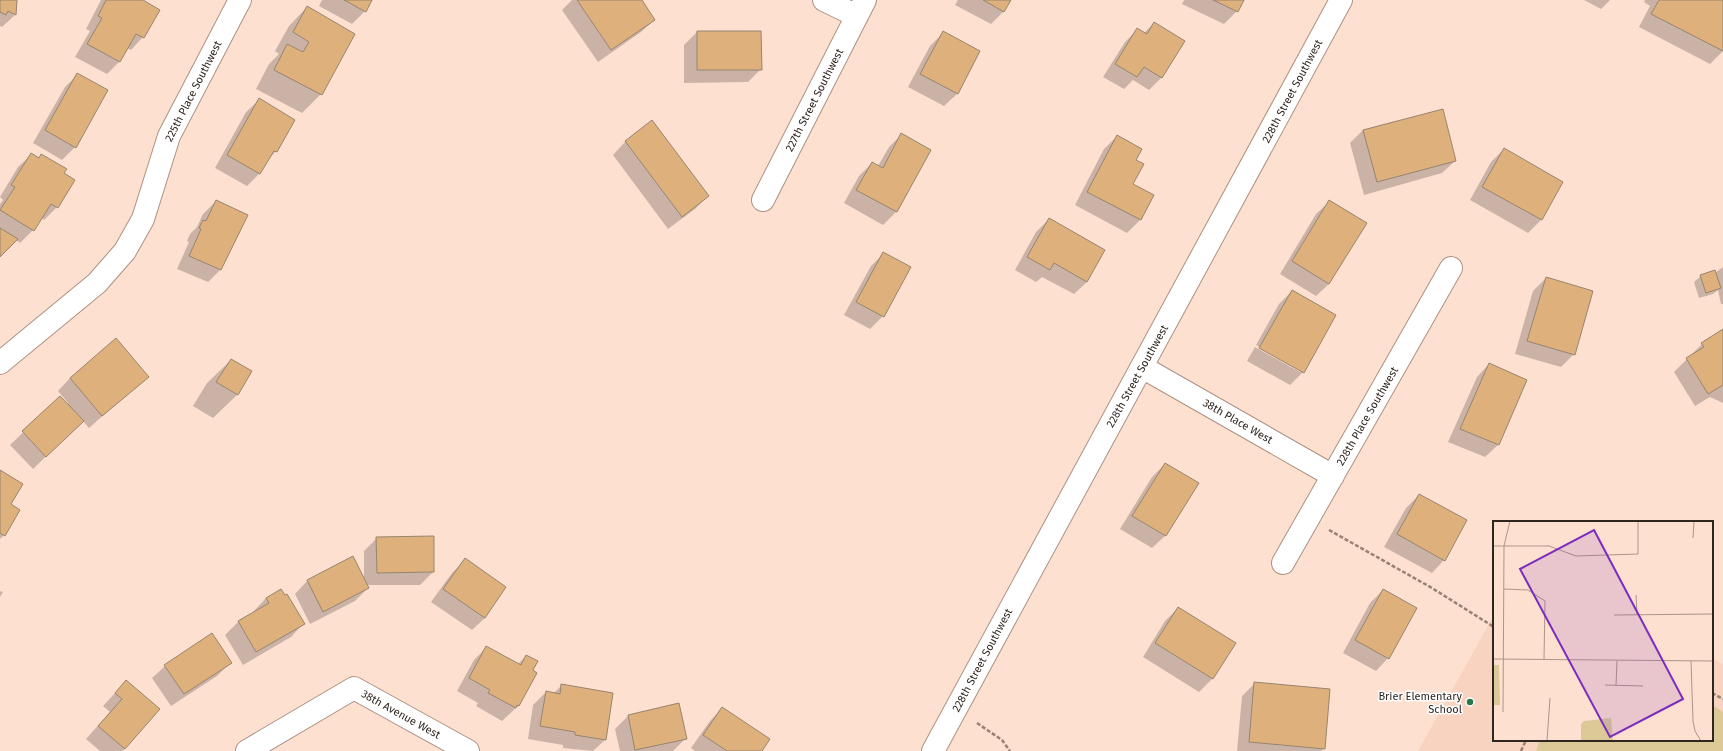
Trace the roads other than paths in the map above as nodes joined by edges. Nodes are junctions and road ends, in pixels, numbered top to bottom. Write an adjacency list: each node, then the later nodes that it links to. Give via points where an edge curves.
1 (240, 0): 7 (street, 225th Place Southwest, via 169,136 143,219 125,251 97,283)
2 (824, 0): 4 (street)
3 (1341, 0): 8 (street, 228th Street Southwest)
4 (861, 8): 5 (street, 227th Street Southwest)
5 (763, 200)
6 (1452, 268): 9 (street, 228th Place Southwest)
7 (0, 363)
8 (1142, 367): 9 (street, 38th Place West); 13 (street, 228th Street Southwest)
9 (1333, 476): 10 (street, 228th Place Southwest)
10 (1283, 563)
11 (246, 751): 12 (street, 38th Avenue West, via 354,688)
12 (468, 751)
13 (933, 751)

